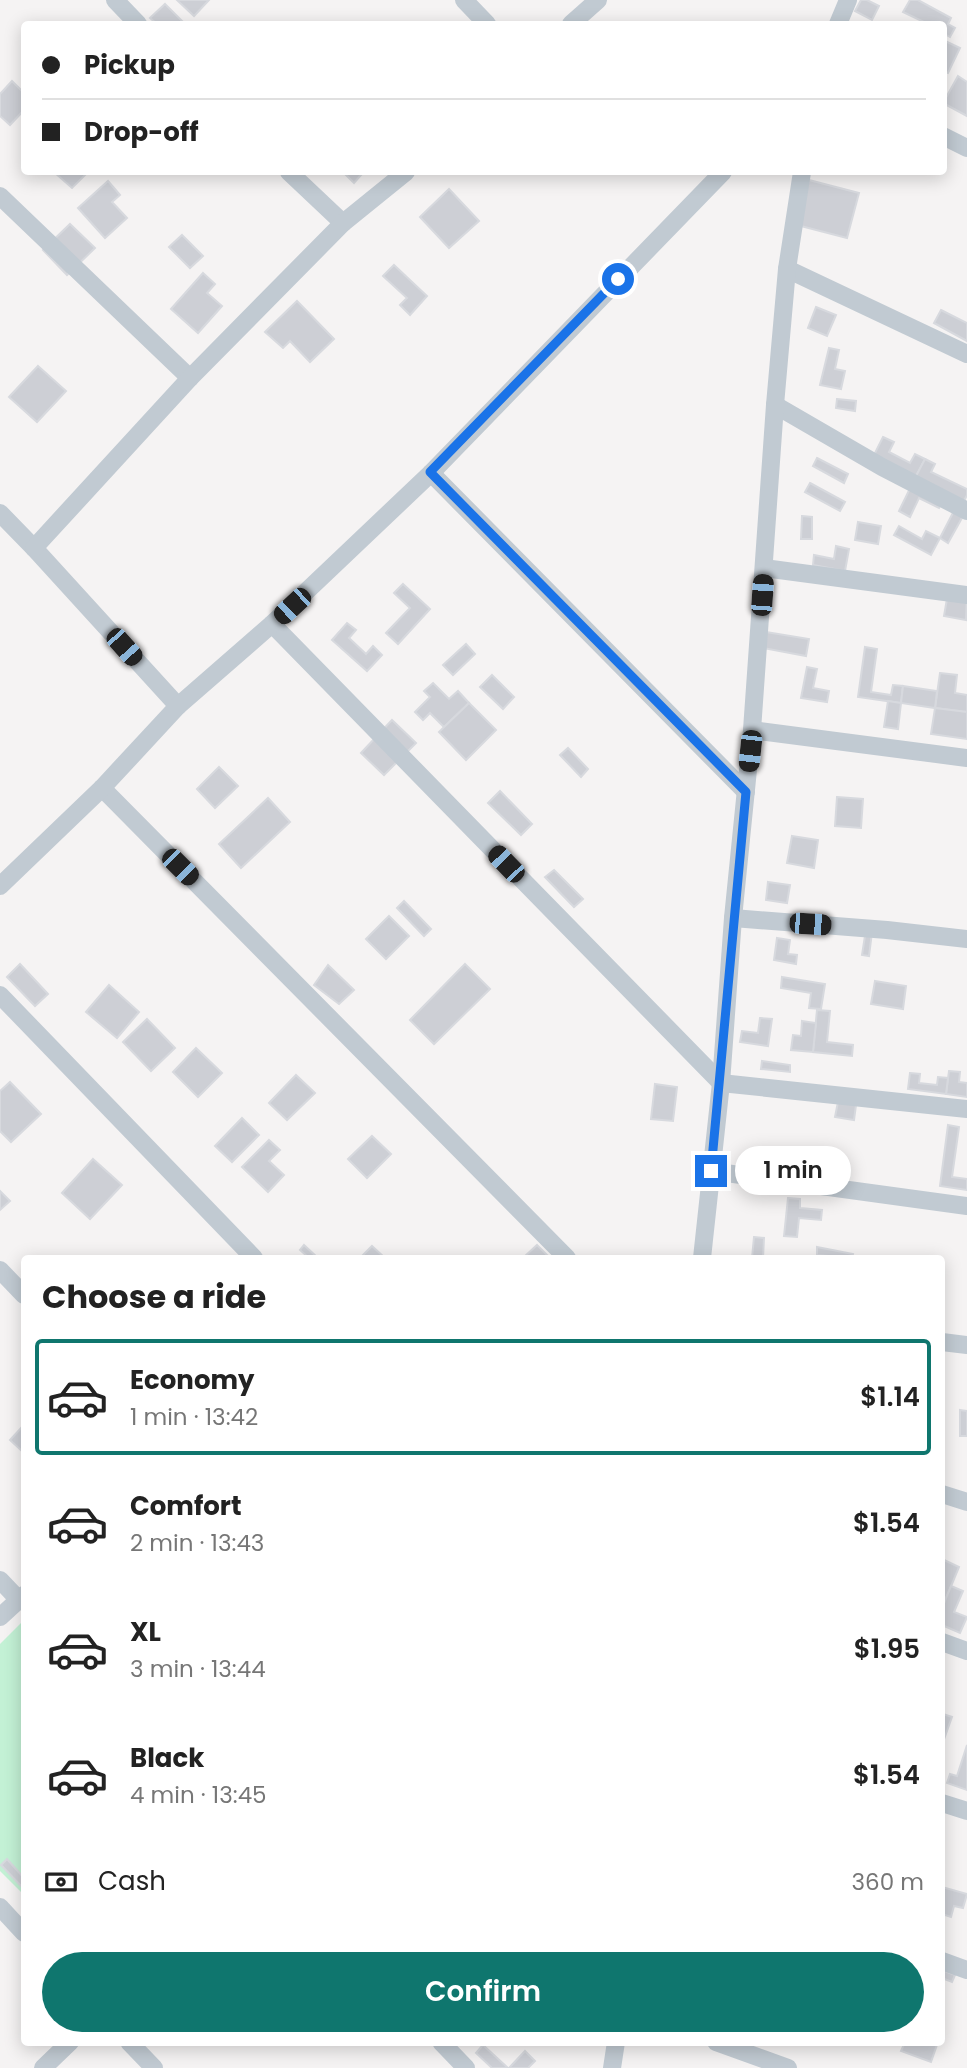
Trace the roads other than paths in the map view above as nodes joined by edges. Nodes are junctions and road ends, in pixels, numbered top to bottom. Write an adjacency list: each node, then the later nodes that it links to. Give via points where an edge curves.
1 (115, 0): 5 (street)
2 (464, 0): 6 (street)
3 (598, 0): 7 (street)
4 (848, 0): 8 (street)
5 (135, 21)
6 (484, 21)
7 (574, 21)
8 (839, 21)
9 (947, 138): 10 (street)
10 (967, 148)
11 (292, 175): 16 (street)
12 (402, 175): 16 (street)
13 (720, 175): 21 (street)
14 (802, 175): 17 (street)
15 (0, 196): 19 (street)
16 (343, 223): 19 (street)
17 (787, 268): 18 (street); 20 (street)
18 (967, 354)
19 (190, 378): 24 (street)
20 (775, 405): 22 (street); 25 (street)
21 (430, 472): 27 (street); 32 (street)
22 (967, 511)
23 (0, 513): 24 (street)
24 (34, 548): 28 (street)
25 (764, 568): 26 (street); 29 (street)
26 (967, 595)
27 (272, 624): 28 (street); 37 (street)
28 (178, 706): 31 (street)
29 (752, 730): 30 (street); 32 (street)
30 (967, 758)
31 (102, 788): 33 (street); 42 (street)
32 (746, 792): 34 (street)
33 (0, 886)
34 (733, 918): 35 (street); 37 (street)
35 (967, 939)
36 (0, 995): 41 (street)
37 (721, 1083): 38 (street); 39 (street)
38 (967, 1109)
39 (711, 1171): 40 (street); 43 (street)
40 (967, 1206)
41 (251, 1255)
42 (563, 1255)
43 (702, 1255)
44 (0, 1269): 45 (street)
45 (21, 1291)
46 (945, 1342): 47 (street)
47 (967, 1345)
48 (945, 1495): 49 (street)
49 (967, 1502)
50 (0, 1580): 51 (street)
51 (21, 1596)
52 (21, 1598): 53 (street)
53 (0, 1617)
54 (945, 1643): 55 (street)
55 (967, 1651)
56 (945, 1804): 57 (street)
57 (967, 1811)
58 (0, 1908): 59 (street)
59 (21, 1930)
60 (945, 1962): 61 (street)
61 (967, 1970)
62 (66, 2046): 67 (street)
63 (133, 2046): 68 (street)
64 (446, 2046): 69 (street)
65 (616, 2046): 70 (street)
66 (727, 2046): 71 (street)
67 (43, 2068)
68 (154, 2068)
69 (466, 2068)
70 (612, 2068)
71 (788, 2068)

